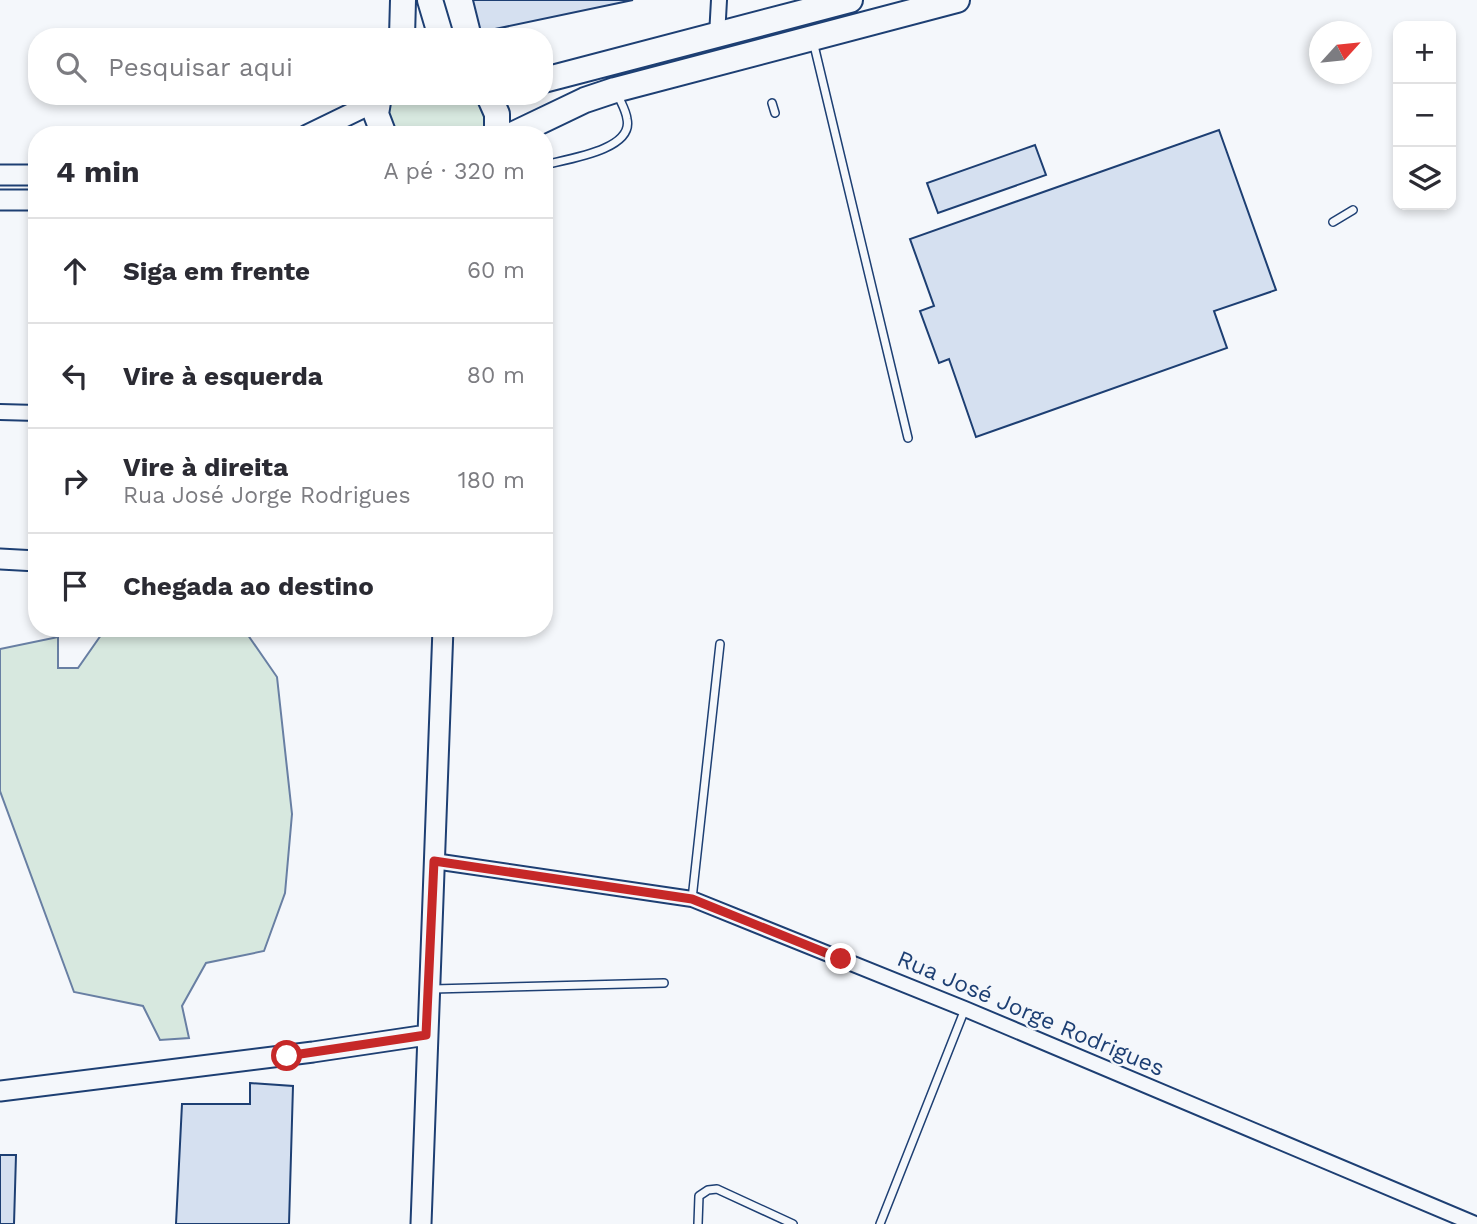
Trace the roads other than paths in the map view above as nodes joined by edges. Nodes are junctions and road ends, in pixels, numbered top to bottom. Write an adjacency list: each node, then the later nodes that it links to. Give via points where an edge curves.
1 (404, 0): 6 (highway)
2 (430, 0): 7 (highway)
3 (719, 0): 8 (street)
4 (850, 0): 8 (highway)
5 (957, 0): 9 (highway)
6 (402, 28)
7 (438, 28)
8 (717, 36): 10 (highway)
9 (812, 37): 11 (highway); 30 (lane)
10 (553, 78)
11 (615, 90): 20 (highway); 21 (lane, via 628,121 617,145)
12 (772, 103): 16 (lane)
13 (365, 105): 17 (main road)
14 (377, 105): 18 (highway)
15 (493, 105): 19 (highway)
16 (775, 113)
17 (324, 126)
18 (381, 126)
19 (496, 126)
20 (531, 126)
21 (553, 163)
22 (0, 175): 23 (main road)
23 (28, 175)
24 (0, 200): 25 (main road)
25 (28, 200)
26 (1353, 210): 27 (lane)
27 (1334, 222)
28 (0, 411): 29 (street)
29 (28, 413)
30 (908, 438)
31 (0, 559): 32 (main road)
32 (28, 561)
33 (443, 637): 35 (main road)
34 (720, 644): 36 (lane)
35 (434, 861): 36 (street, Rua José Jorge Rodrigues); 38 (main road)
36 (692, 899): 39 (street, Rua José Jorge Rodrigues)
37 (664, 983): 38 (lane)
38 (428, 989): 40 (main road)
39 (965, 1009): 45 (lane); 46 (street, Rua José Jorge Rodrigues)
40 (426, 1035): 41 (main road); 42 (main road)
41 (0, 1091)
42 (421, 1224)
43 (698, 1224): 44 (lane, via 699,1196 717,1189)
44 (793, 1224)
45 (880, 1224)
46 (1475, 1224)

